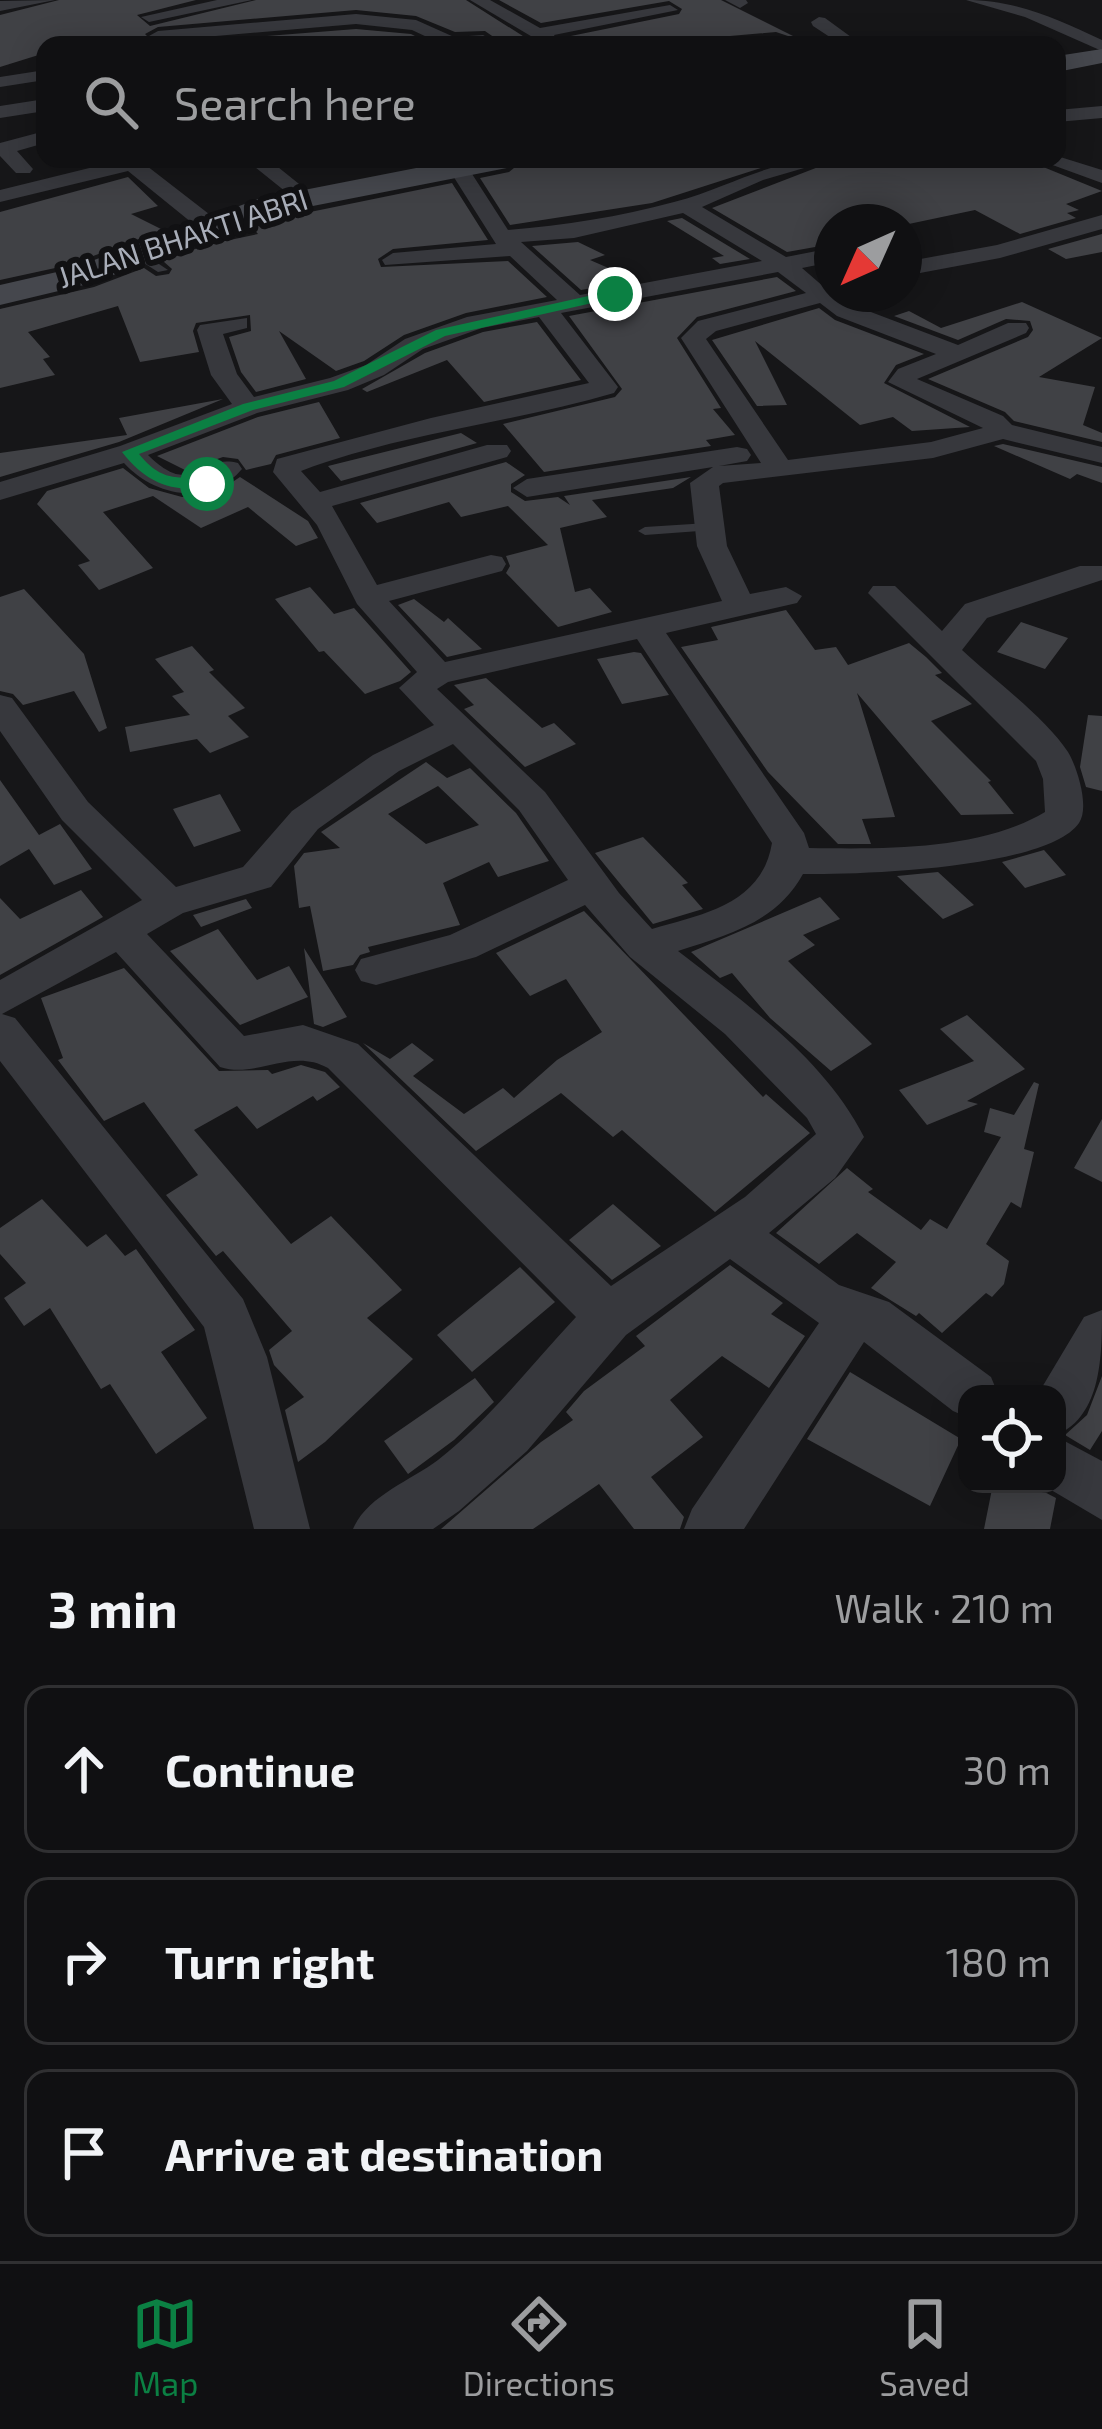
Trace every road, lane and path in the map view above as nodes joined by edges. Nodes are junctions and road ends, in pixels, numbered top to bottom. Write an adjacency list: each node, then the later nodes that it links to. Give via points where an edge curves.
1 (44, 0): 7 (street)
2 (244, 0): 9 (street)
3 (526, 0): 6 (street)
4 (974, 0): 13 (street)
5 (132, 1): 9 (street)
6 (480, 2): 14 (street)
7 (0, 6)
8 (670, 10): 14 (street)
9 (150, 14): 15 (street)
10 (694, 21): 19 (street)
11 (819, 22): 20 (street)
12 (1102, 26): 13 (street)
13 (1075, 31): 21 (street)
14 (533, 34): 18 (street)
15 (161, 36)
16 (214, 36): 17 (street, via 356,19)
17 (438, 36)
18 (538, 36)
19 (612, 36)
20 (840, 36)
21 (1102, 46)
22 (0, 59): 23 (street)
23 (36, 72)
24 (36, 76): 25 (street)
25 (0, 82)
26 (36, 107): 27 (street)
27 (0, 112)
28 (1102, 112): 29 (street)
29 (1066, 115)
30 (36, 139): 44 (street, via 4,148)
31 (1085, 144): 32 (street)
32 (1066, 148)
33 (1066, 165): 43 (street)
34 (58, 168): 44 (street)
35 (116, 168): 44 (street)
36 (148, 168): 50 (street)
37 (267, 168): 46 (street)
38 (430, 168): 46 (street, JALAN BHAKTI ABRI)
39 (456, 168): 51 (street)
40 (738, 168): 42 (street)
41 (788, 168): 42 (street)
42 (756, 176): 47 (street)
43 (1102, 177)
44 (30, 188): 45 (street); 48 (street)
45 (0, 196)
46 (303, 196): 50 (street, JALAN BHAKTI ABRI)
47 (686, 206): 51 (street); 54 (street)
48 (0, 215)
49 (1102, 222): 55 (street)
50 (210, 226): 58 (street, JALAN BHAKTI ABRI, via 150,262)
51 (507, 243): 53 (street); 60 (street)
52 (814, 258): 54 (street)
53 (393, 260)
54 (782, 264): 56 (street); 60 (street)
55 (922, 266)
56 (814, 283)
57 (814, 291): 63 (street)
58 (0, 296)
59 (670, 298): 63 (street)
60 (559, 306): 66 (street, via 441,333); 77 (street, via 605,387 290,463 287,472)
61 (849, 312): 65 (street)
62 (238, 323): 67 (street, via 209,330 224,375)
63 (707, 326): 73 (street, via 694,338)
64 (1017, 328): 65 (street)
65 (959, 354): 69 (street, via 902,382)
66 (336, 385): 67 (street); 68 (street)
67 (248, 407): 71 (street)
68 (362, 413)
69 (1002, 431): 72 (street); 73 (street, via 933,450)
70 (497, 451): 77 (street)
71 (130, 452): 74 (street, via 170,484 207,484); 76 (street)
72 (1102, 454)
73 (773, 460): 75 (street); 78 (street, via 707,478)
74 (228, 469)
75 (527, 488)
76 (0, 491)
77 (315, 502): 84 (street)
78 (708, 527): 79 (lane); 85 (street)
79 (645, 531)
80 (491, 564): 84 (street)
81 (1091, 573): 87 (street, via 976,611)
82 (884, 593): 87 (street)
83 (786, 596): 85 (street)
84 (368, 597): 88 (street)
85 (739, 604): 86 (street)
86 (645, 626): 88 (street); 91 (street, via 791,842)
87 (943, 649): 91 (street, via 1052,756 1064,817 1030,834 895,862)
88 (437, 674): 90 (street, via 416,692)
89 (0, 706): 93 (street, via 75,811)
90 (460, 726): 92 (street, via 532,801); 93 (street, via 386,763 305,820 257,878)
91 (791, 861): 95 (street, via 771,897)
92 (592, 885): 95 (street); 96 (street, via 462,947)
93 (169, 903): 94 (street)
94 (121, 931): 97 (street); 100 (street, via 235,1055 293,1039 322,1041 344,1056)
95 (644, 947): 98 (street, via 740,1022 823,1106 841,1137)
96 (376, 970)
97 (3, 1001): 106 (street, via 225,1315)
98 (730, 1231): 99 (street, via 824,1303); 100 (street)
99 (855, 1312): 102 (street); 108 (street)
100 (610, 1318): 107 (street, via 520,1420 430,1503)
101 (1102, 1333): 103 (street)
102 (960, 1385)
103 (1066, 1395)
104 (1066, 1468): 105 (street)
105 (1102, 1493)
106 (282, 1529)
107 (381, 1529)
108 (712, 1529)

